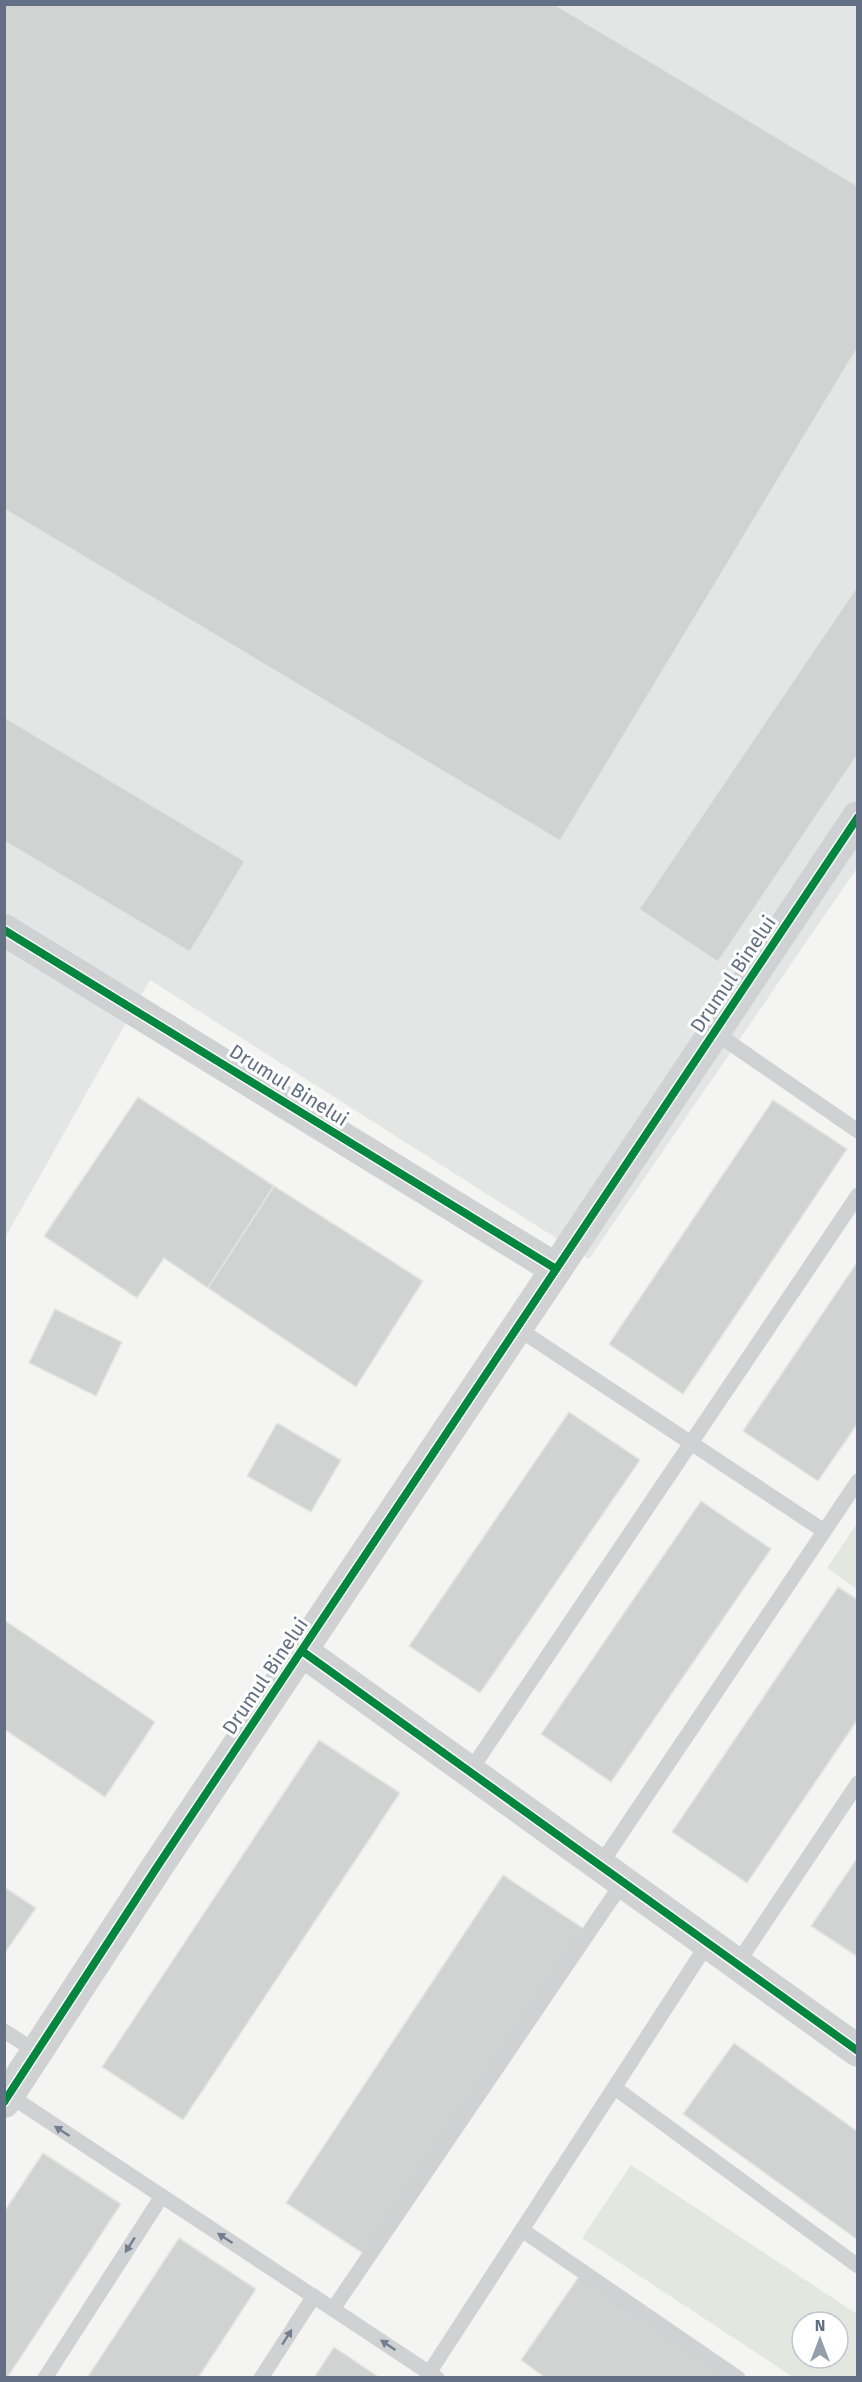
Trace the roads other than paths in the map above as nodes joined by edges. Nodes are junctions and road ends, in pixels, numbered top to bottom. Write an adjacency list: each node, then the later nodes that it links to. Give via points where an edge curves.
1 (858, 817): 3 (street, Drumul Binelui)
2 (4, 930): 6 (street, Drumul Binelui)
3 (714, 1032): 4 (lane); 6 (street, Drumul Binelui)
4 (858, 1131)
5 (858, 1194): 8 (lane)
6 (556, 1269): 7 (street, Drumul Binelui)
7 (516, 1328): 8 (lane); 11 (street, Drumul Binelui)
8 (690, 1443): 10 (lane); 12 (lane)
9 (858, 1481): 10 (lane)
10 (824, 1532): 14 (lane)
11 (302, 1651): 12 (street); 19 (street, Drumul Binelui)
12 (470, 1771): 14 (street)
13 (858, 1783): 16 (lane)
14 (612, 1874): 15 (street); 26 (lane)
15 (708, 1943): 16 (street); 20 (lane)
16 (737, 1964): 18 (street)
17 (4, 2031): 19 (lane)
18 (858, 2051)
19 (37, 2052): 21 (street, Drumul Binelui)
20 (615, 2088): 23 (lane); 24 (lane)
21 (7, 2099): 22 (lane, one-way to 21)
22 (162, 2196): 25 (lane, one-way to 22); 28 (lane, one-way to 28)
23 (522, 2230): 27 (lane); 30 (lane)
24 (858, 2266)
25 (314, 2296): 26 (lane); 29 (lane, one-way to 25)
26 (333, 2309): 27 (lane, one-way to 26)
27 (433, 2375)
28 (45, 2378)
29 (261, 2378)
30 (738, 2378)

